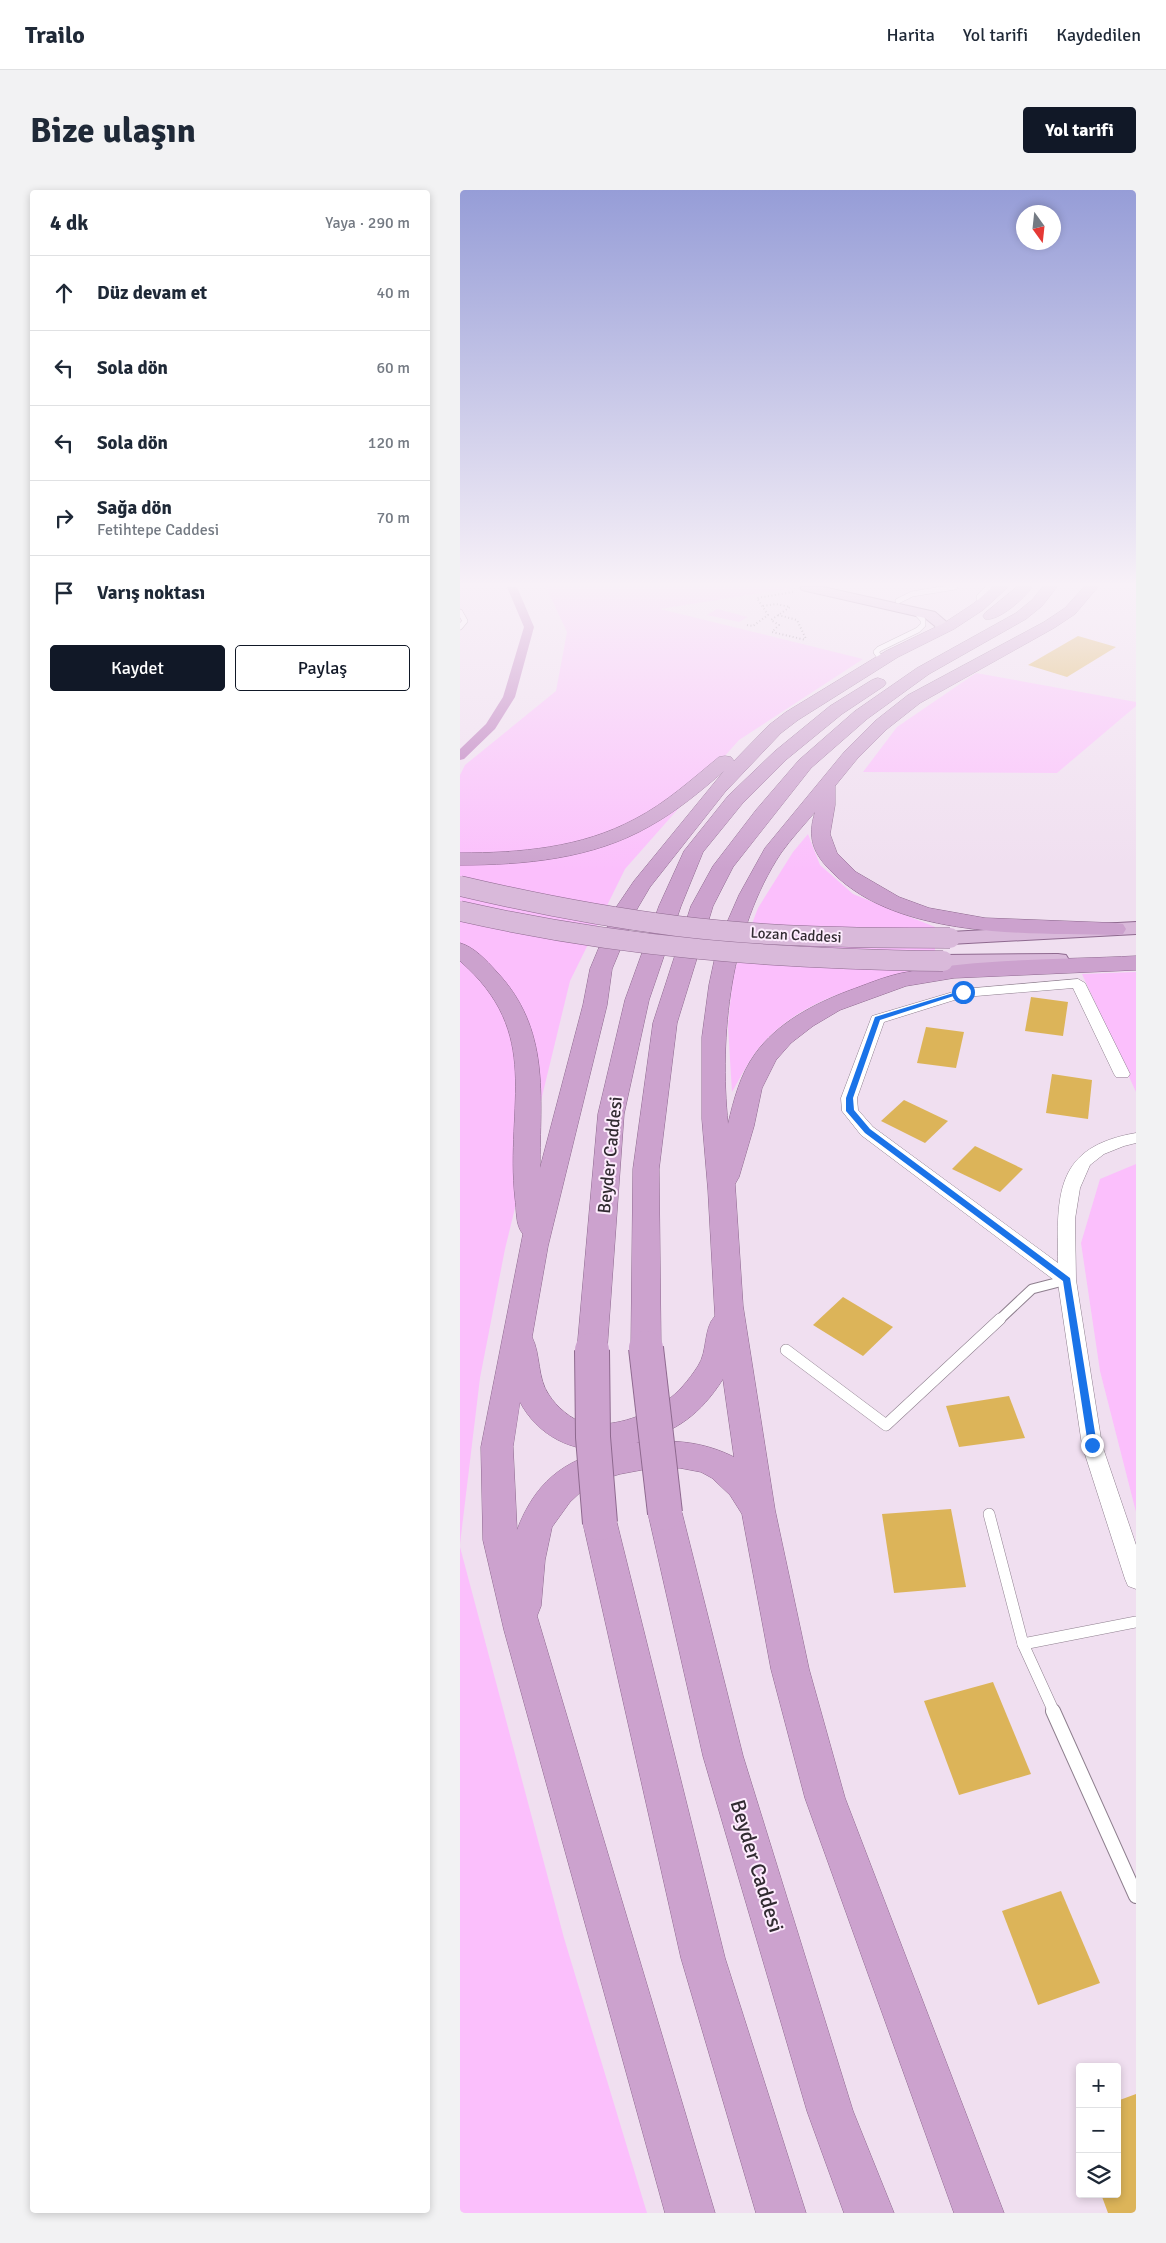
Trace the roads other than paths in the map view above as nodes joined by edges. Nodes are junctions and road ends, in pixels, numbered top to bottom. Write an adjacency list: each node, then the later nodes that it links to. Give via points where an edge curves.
1 (846, 681): 5 (highway)
2 (886, 681): 31 (highway, Beyder Caddesi, bridge, via 836,710 781,755 735,800 694,851 637,1000 611,1114 592,1350 593,1437 600,1523 703,1958)
3 (896, 681): 32 (highway, Beyder Caddesi, bridge, via 805,764 723,866 702,906 665,1023 646,1169 646,1348 665,1513 723,1756 830,2111)
4 (946, 681): 6 (highway, via 914,699 881,725)
5 (775, 729): 7 (highway, via 754,739 653,816 626,830 580,846 528,856); 18 (highway, via 718,788 641,885 626,909 601,969 595,1005)
6 (826, 785): 11 (highway, via 820,837 826,851 853,880 878,896 922,914 959,921); 17 (highway, via 772,852 729,942 714,1037 715,1119)
7 (460, 859)
8 (460, 886): 11 (main road, Lozan Caddesi, bridge, via 601,916 781,935 950,938)
9 (460, 910): 13 (main road, Lozan Caddesi, bridge, via 568,933 707,951 811,958 943,961)
10 (1136, 928): 11 (main road, Lozan Caddesi)
11 (1115, 929)
12 (460, 950): 18 (highway, via 501,989 517,1019 524,1049 527,1178)
13 (1136, 959)
14 (1136, 963): 17 (highway, via 954,971 902,980 832,1005 790,1032 765,1057 749,1088 742,1126)
15 (1122, 1074): 19 (street, via 1078,983 963,992 877,1019 849,1098 850,1111 868,1131)
16 (1136, 1138): 19 (street, via 1098,1150 1083,1162 1071,1188 1066,1219)
17 (722, 1190): 20 (highway)
18 (534, 1246): 21 (highway)
19 (1067, 1280): 22 (lane, via 1032,1289 886,1425); 25 (street, via 1092,1445)
20 (728, 1306): 21 (highway, via 714,1368 694,1394 671,1416 617,1434 585,1436 565,1429 540,1408 525,1376); 23 (highway)
21 (518, 1332): 27 (highway, via 497,1447 500,1540)
22 (786, 1350)
23 (758, 1510): 27 (highway, via 743,1487 725,1469 682,1454 651,1455 584,1471 565,1483 536,1525 527,1558); 33 (highway, via 790,1669 825,1798)
24 (989, 1514): 28 (lane)
25 (1136, 1579)
26 (1136, 1622): 28 (lane)
27 (522, 1630): 30 (highway)
28 (1024, 1644): 29 (lane)
29 (1136, 1896)
30 (690, 2213)
31 (781, 2213)
32 (869, 2213)
33 (979, 2213)

